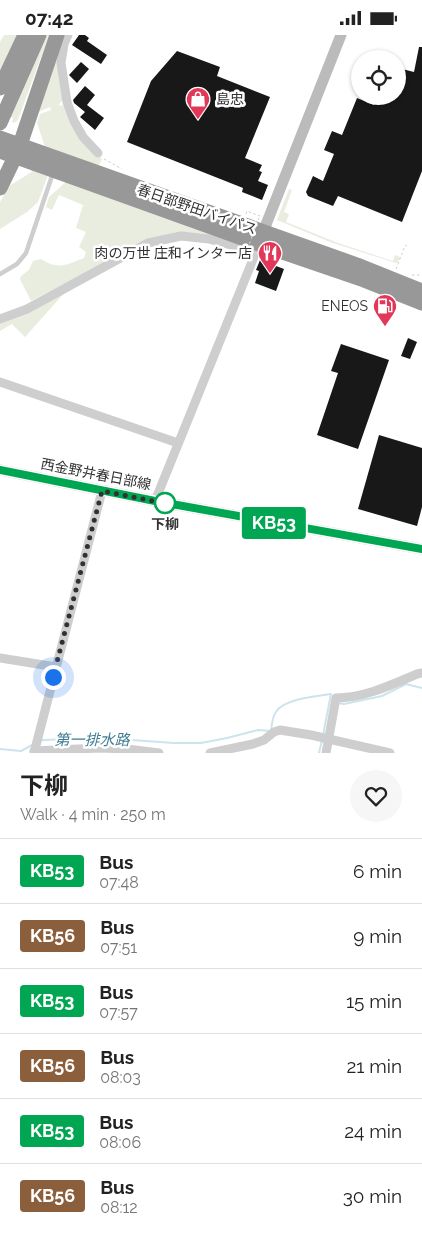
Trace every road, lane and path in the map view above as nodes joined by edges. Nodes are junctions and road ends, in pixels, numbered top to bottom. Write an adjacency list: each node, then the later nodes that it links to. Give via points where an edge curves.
1 (25, 35): 6 (highway)
2 (39, 35): 7 (highway)
3 (58, 35): 10 (highway)
4 (68, 35): 11 (street, via 61,63 67,102 83,137)
5 (341, 35): 15 (main road)
6 (0, 88)
7 (1, 121)
8 (0, 138): 10 (highway, 春日部野田バイパス)
9 (0, 151): 10 (highway, 春日部野田バイパス)
10 (18, 151): 12 (highway, 春日部野田バイパス); 13 (highway); 15 (highway, 春日部野田バイパス)
11 (98, 153)
12 (54, 170): 15 (highway, 春日部野田バイパス); 19 (lane, via 26,253 17,264)
13 (0, 188)
14 (261, 216): 15 (path, via 247,211 246,214)
15 (260, 237): 17 (path, bridge); 20 (highway, 春日部野田バイパス, via 357,265); 21 (highway, 春日部野田バイパス); 22 (street, via 209,239 181,236 148,243 27,309); 24 (street)
16 (407, 245): 18 (path)
17 (246, 253)
18 (396, 270)
19 (0, 274)
20 (422, 291)
21 (422, 303)
22 (0, 319)
23 (0, 382): 24 (street)
24 (178, 443): 27 (street)
25 (0, 470): 26 (main road, 西金野井春日部線)
26 (102, 491): 27 (main road, 西金野井春日部線); 30 (street)
27 (155, 501): 28 (main road, 西金野井春日部線)
28 (422, 549)
29 (0, 658): 30 (street)
30 (56, 667): 33 (street)
31 (422, 673): 32 (street, via 380,689 336,699)
32 (329, 739): 35 (street, via 280,730 253,745); 36 (street); 37 (street)
33 (34, 752): 34 (street, via 100,748)
34 (159, 753)
35 (210, 753)
36 (326, 753)
37 (390, 753)

